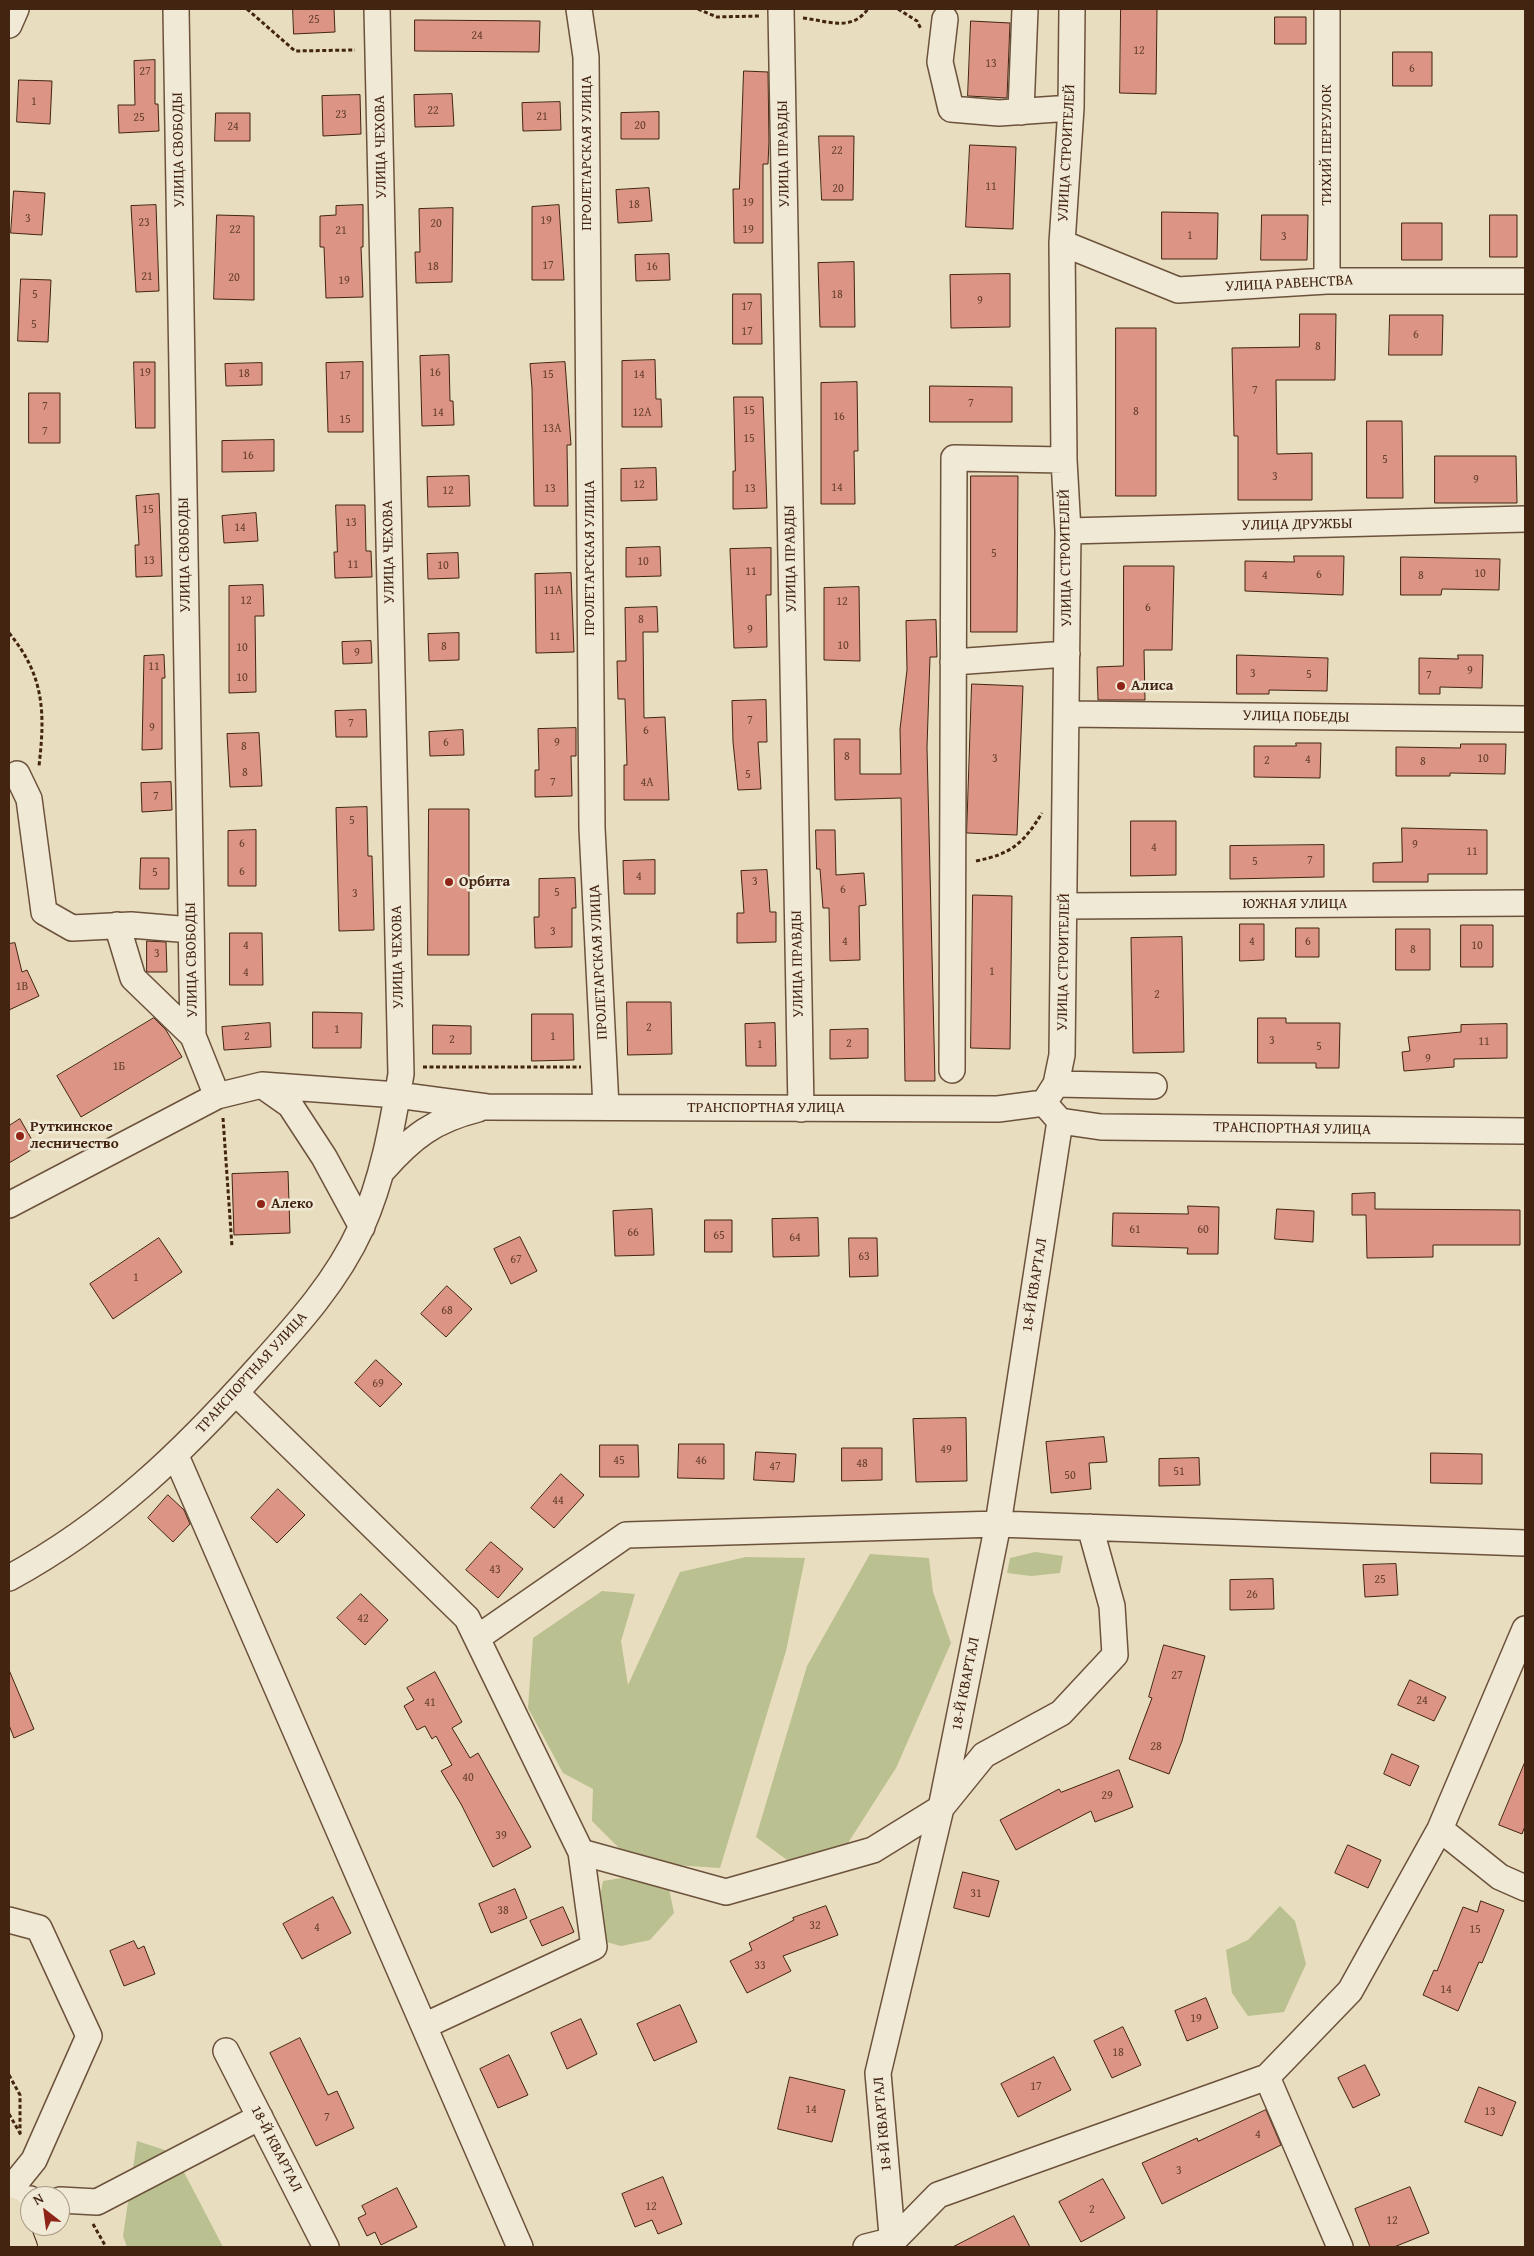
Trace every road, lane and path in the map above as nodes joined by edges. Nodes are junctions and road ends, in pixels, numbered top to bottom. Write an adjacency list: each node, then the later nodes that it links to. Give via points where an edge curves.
1 (16, 9): 11 (street)
2 (176, 9): 33 (street, УЛИЦА СВОБОДЫ)
3 (247, 9): 12 (path, via 296,51)
4 (377, 9): 12 (street, УЛИЦА ЧЕХОВА)
5 (579, 9): 36 (street, ПРОЛЕТАРСКАЯ УЛИЦА, via 586,57 592,828)
6 (781, 9): 45 (street, УЛИЦА ПРАВДЫ)
7 (1025, 9): 14 (street)
8 (1072, 9): 13 (street, УЛИЦА СТРОИТЕЛЕЙ)
9 (1326, 9): 16 (street, ТИХИЙ ПЕРЕУЛОК)
10 (945, 19): 14 (street, via 940,62 951,109)
11 (9, 25)
12 (378, 49): 40 (street, УЛИЦА ЧЕХОВА, via 401,1074)
13 (1071, 108): 14 (street); 15 (street, УЛИЦА СТРОИТЕЛЕЙ)
14 (1022, 112)
15 (1062, 244): 16 (street, УЛИЦА РАВЕНСТВА, via 1178,290); 18 (street, УЛИЦА СТРОИТЕЛЕЙ)
16 (1327, 281): 17 (street, УЛИЦА РАВЕНСТВА)
17 (1525, 282)
18 (1064, 460): 20 (street, УЛИЦА СТРОИТЕЛЕЙ); 23 (street, via 954,458)
19 (1525, 520): 20 (street, УЛИЦА ДРУЖБЫ)
20 (1068, 531): 22 (street, УЛИЦА СТРОИТЕЛЕЙ)
21 (9, 633): 27 (path, via 37,680 44,729 38,779)
22 (1067, 654): 23 (street); 24 (street, УЛИЦА СТРОИТЕЛЕЙ)
23 (953, 662): 29 (street)
24 (1066, 714): 25 (street, УЛИЦА ПОБЕДЫ); 31 (street, УЛИЦА СТРОИТЕЛЕЙ)
25 (1525, 719)
26 (17, 774): 27 (street)
27 (29, 799): 32 (street, via 44,912 72,928)
28 (1047, 805): 29 (path, via 1028,836 1001,856)
29 (953, 866): 37 (street)
30 (1525, 903): 31 (street, ЮЖНАЯ УЛИЦА)
31 (1065, 906): 41 (street, УЛИЦА СТРОИТЕЛЕЙ, via 1062,1056)
32 (117, 925): 33 (street); 34 (street, via 133,978)
33 (191, 930): 34 (street, УЛИЦА СВОБОДЫ)
34 (193, 1036): 42 (street, УЛИЦА СВОБОДЫ)
35 (417, 1067): 36 (path)
36 (604, 1067): 44 (street, ПРОЛЕТАРСКАЯ УЛИЦА)
37 (952, 1070)
38 (262, 1085): 40 (street); 42 (street); 49 (street, via 290,1105 324,1157)
39 (1154, 1086): 41 (street)
40 (397, 1095): 43 (street); 47 (street, ТРАНСПОРТНАЯ УЛИЦА)
41 (1053, 1102): 45 (street, ТРАНСПОРТНАЯ УЛИЦА, via 998,1109); 46 (street, ТРАНСПОРТНАЯ УЛИЦА, via 1101,1127); 53 (street, 18-Й КВАРТАЛ)
42 (220, 1104): 48 (street); 50 (path)
43 (487, 1107): 44 (street, ТРАНСПОРТНАЯ УЛИЦА); 47 (street, via 427,1128 404,1146)
44 (606, 1107): 45 (street, ТРАНСПОРТНАЯ УЛИЦА)
45 (801, 1109)
46 (1525, 1131)
47 (382, 1171): 49 (street, ТРАНСПОРТНАЯ УЛИЦА)
48 (9, 1204)
49 (362, 1227): 51 (street, ТРАНСПОРТНАЯ УЛИЦА, via 330,1284)
50 (232, 1246)
51 (236, 1393): 52 (street, ТРАНСПОРТНАЯ УЛИЦА); 58 (street, via 467,1618)
52 (176, 1456): 56 (street, ТРАНСПОРТНАЯ УЛИЦА, via 106,1517 62,1548); 64 (street)
53 (998, 1524): 54 (street); 58 (street, via 626,1535); 59 (street, 18-Й КВАРТАЛ)
54 (1090, 1527): 55 (street); 59 (street, via 1112,1606 1115,1655 1062,1713 984,1755)
55 (1525, 1542)
56 (9, 1578)
57 (1525, 1629): 60 (street)
58 (477, 1638): 61 (street)
59 (941, 1808): 61 (street, via 873,1850 726,1892); 73 (street, 18-Й КВАРТАЛ, via 878,2073)
60 (1440, 1830): 62 (street, via 1500,1877); 67 (street, via 1350,1991)
61 (581, 1852): 64 (street, via 594,1947)
62 (1525, 1888)
63 (9, 1920): 70 (street, via 39,1928 89,2036 34,2160)
64 (424, 2026): 76 (street)
65 (226, 2051): 68 (street, 18-Й КВАРТАЛ)
66 (9, 2075): 69 (path, via 20,2095)
67 (1267, 2077): 73 (street, via 938,2195); 78 (street)
68 (260, 2117): 71 (street, via 97,2202); 75 (street, 18-Й КВАРТАЛ)
69 (20, 2134)
70 (9, 2191)
71 (70, 2201)
72 (9, 2211): 74 (main road)
73 (893, 2244): 77 (street)
74 (23, 2247)
75 (326, 2247)
76 (520, 2247)
77 (866, 2247)
78 (1340, 2247)

